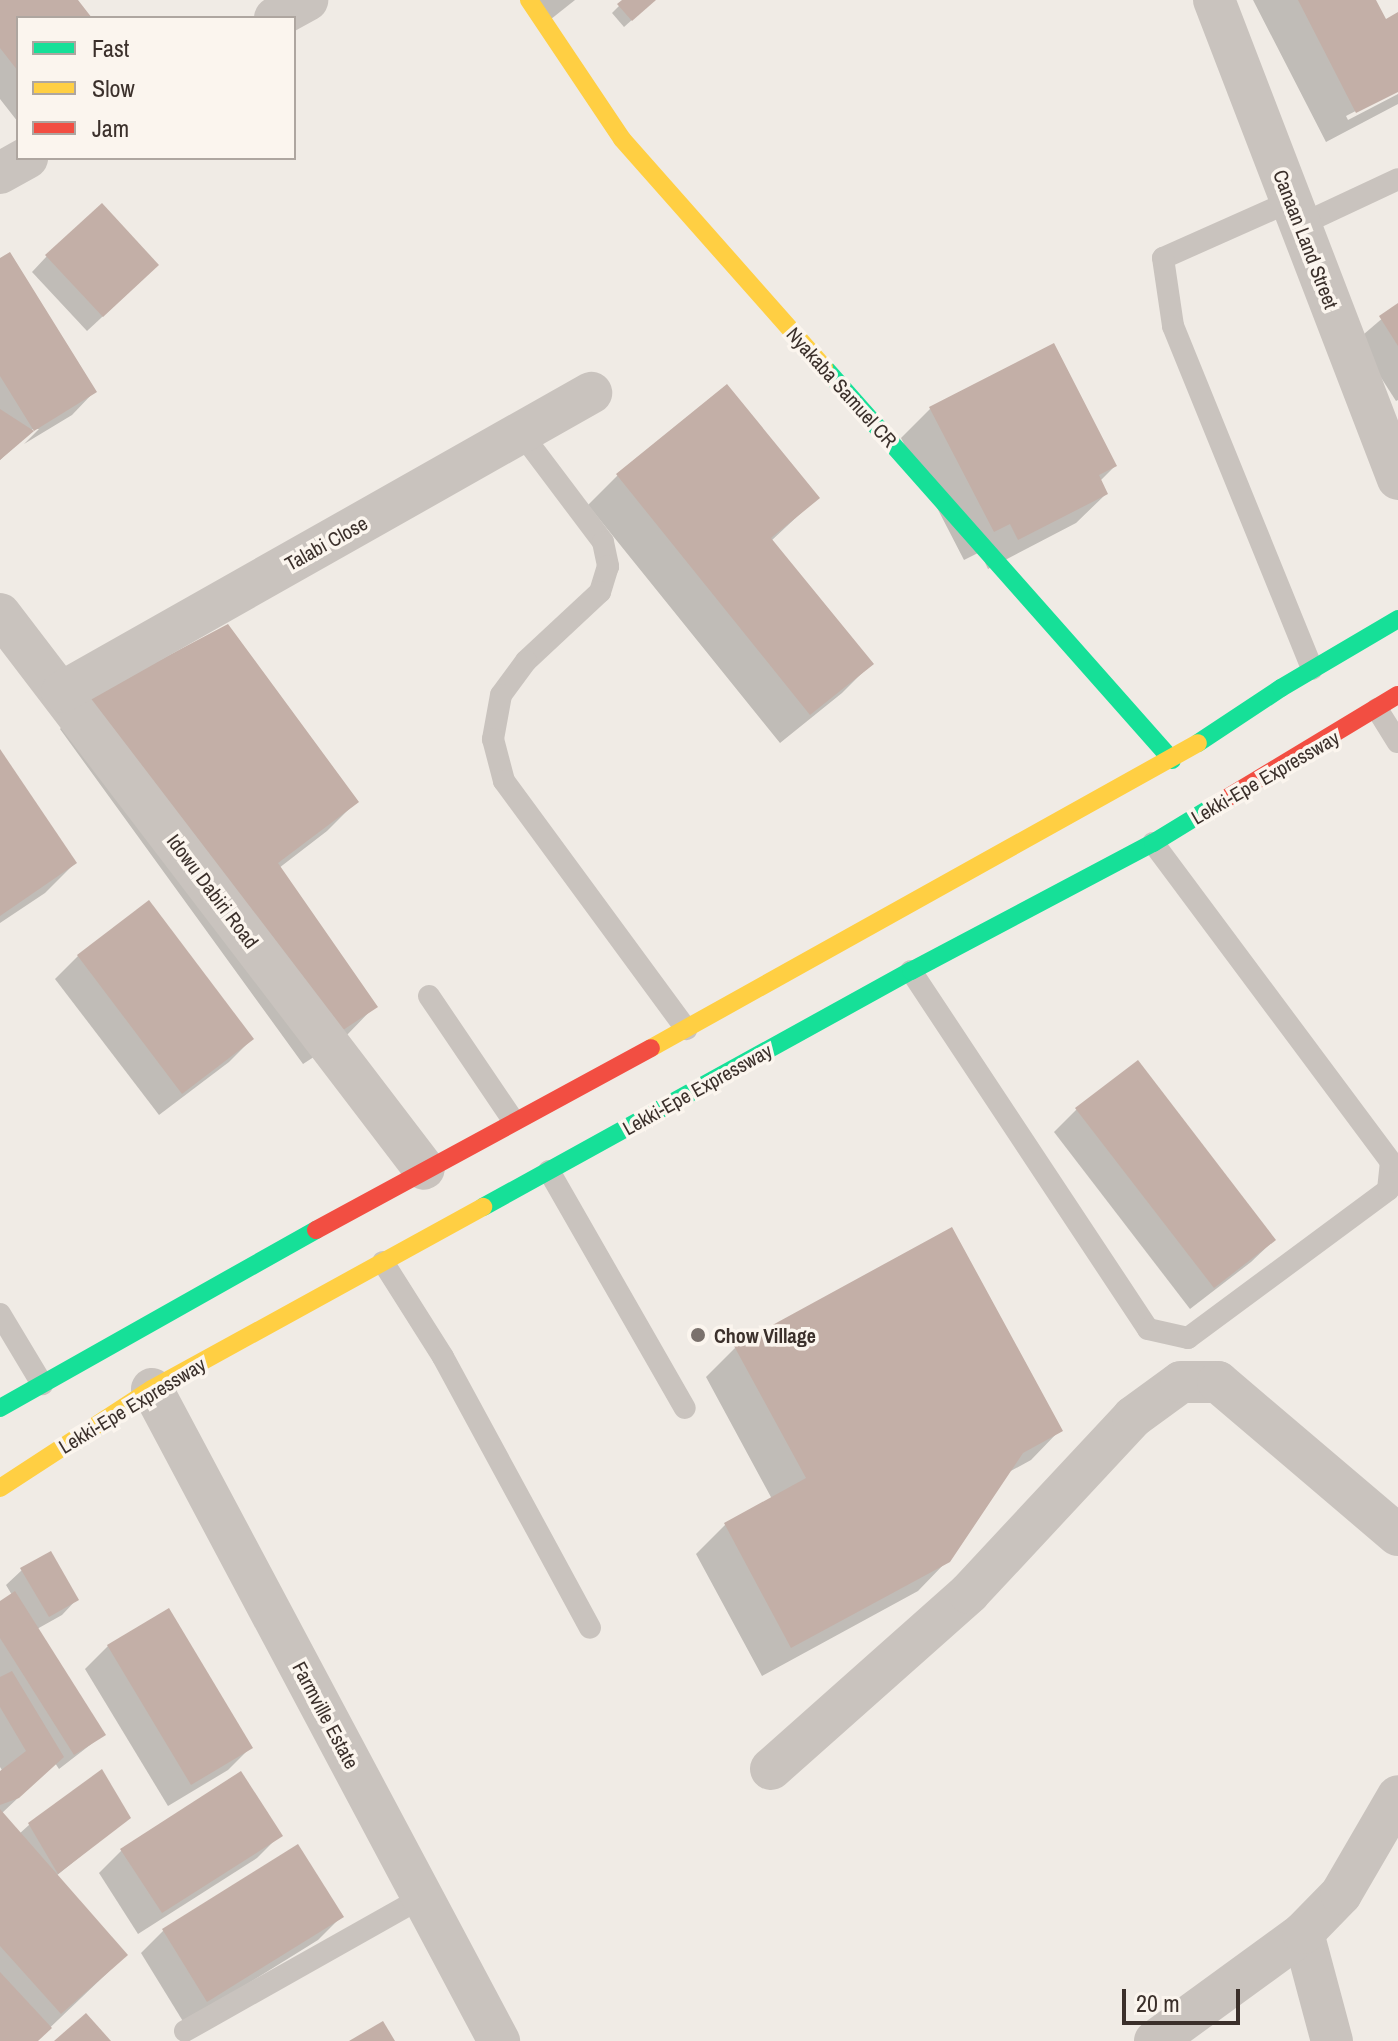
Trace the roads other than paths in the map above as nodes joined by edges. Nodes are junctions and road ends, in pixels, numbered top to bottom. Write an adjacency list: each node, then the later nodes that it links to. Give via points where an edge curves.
1 (307, 0): 4 (street)
2 (529, 0): 19 (main road, Nyakaba Samuel CR, via 622,139)
3 (1214, 0): 8 (street, Canaan Land Street)
4 (279, 16)
5 (23, 160): 6 (street)
6 (0, 173)
7 (1398, 179): 8 (lane)
8 (1296, 213): 11 (street, Canaan Land Street); 14 (lane, via 1163,258 1173,326)
9 (591, 393): 10 (street, Talabi Close)
10 (521, 433): 15 (street, Talabi Close); 23 (lane, via 603,542 608,566 600,592 526,661 501,695 493,739 504,781)
11 (1398, 479)
12 (0, 614): 15 (street, Idowu Dabiri Road)
13 (1398, 619): 14 (main road)
14 (1312, 669): 19 (main road)
15 (62, 692): 25 (street, Idowu Dabiri Road)
16 (1398, 695): 17 (main road, Lekki-Epe Expressway)
17 (1377, 709): 18 (lane); 20 (main road, Lekki-Epe Expressway)
18 (1398, 742)
19 (1172, 760): 23 (main road)
20 (1153, 843): 21 (main road, Lekki-Epe Expressway); 21 (lane, via 1391,1162 1388,1190 1188,1338 1148,1329)
21 (911, 971): 26 (main road, Lekki-Epe Expressway)
22 (429, 996): 24 (lane)
23 (686, 1029): 24 (main road)
24 (513, 1120): 25 (main road)
25 (424, 1169): 29 (main road)
26 (549, 1171): 27 (main road, Lekki-Epe Expressway); 32 (lane)
27 (383, 1262): 30 (main road, Lekki-Epe Expressway); 35 (lane, via 443,1357)
28 (0, 1314): 29 (lane)
29 (42, 1384): 31 (main road)
30 (152, 1389): 33 (main road, Lekki-Epe Expressway); 38 (street, Farmville Estate)
31 (0, 1408)
32 (685, 1408)
33 (0, 1488)
34 (1398, 1535): 36 (street, via 1218,1382 1181,1382 1133,1417 969,1593)
35 (590, 1628)
36 (771, 1769)
37 (1398, 1796): 39 (street, via 1341,1894)
38 (423, 1897): 40 (lane); 41 (street, Farmville Estate)
39 (1303, 1933): 42 (street); 43 (street)
40 (185, 2031)
41 (499, 2041)
42 (1155, 2041)
43 (1332, 2041)

